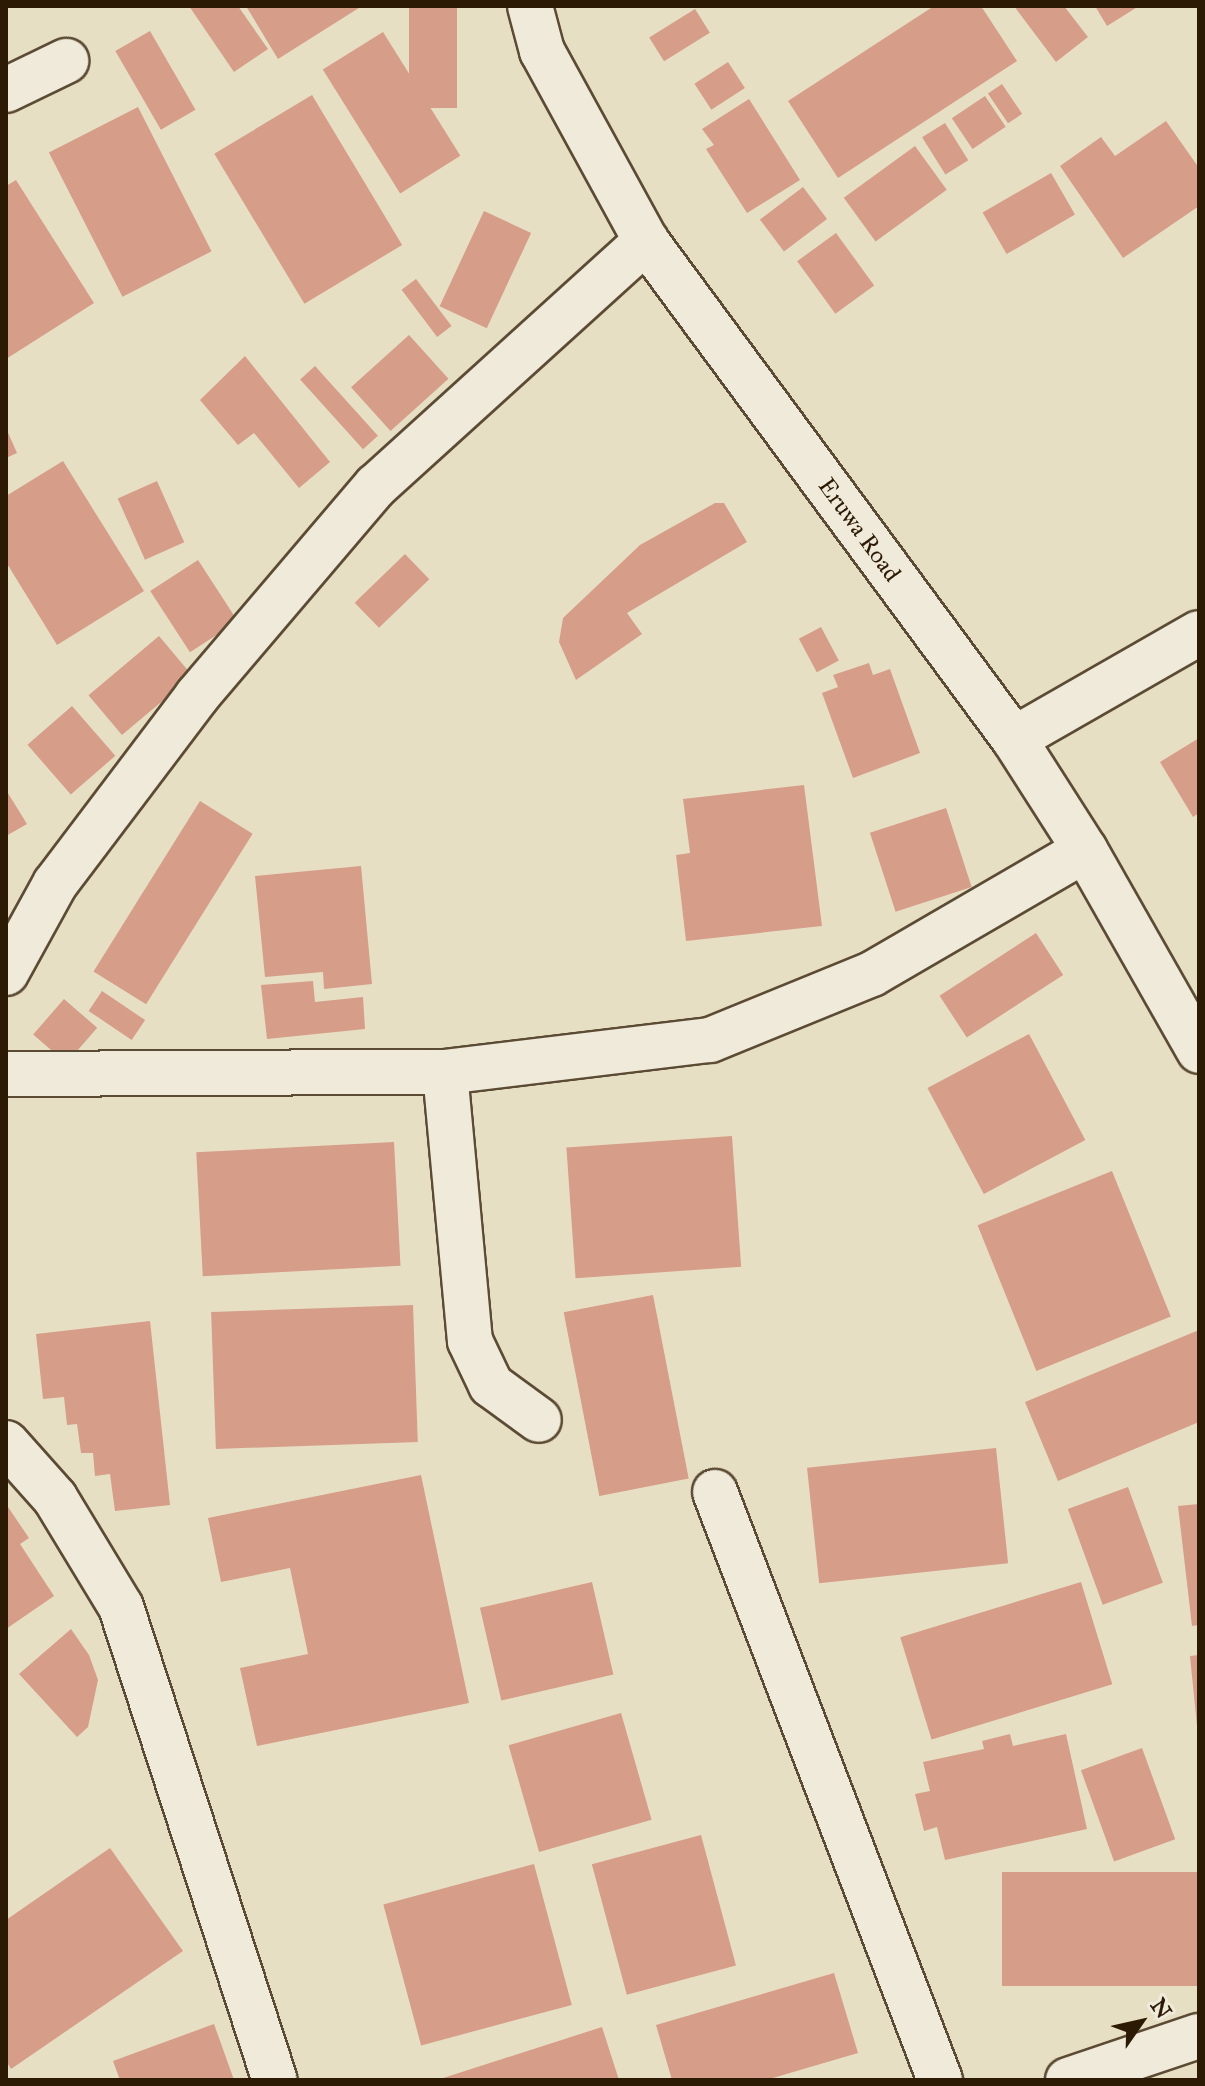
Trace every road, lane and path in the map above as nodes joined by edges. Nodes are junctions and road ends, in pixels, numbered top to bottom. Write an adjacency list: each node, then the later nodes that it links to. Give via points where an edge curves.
1 (530, 6): 4 (street, Eruwa Road, via 542,51)
2 (66, 61): 3 (street)
3 (6, 90)
4 (646, 241): 6 (street, Eruwa Road); 8 (street, via 376,486 169,733 55,884)
5 (1199, 633): 6 (street)
6 (1014, 739): 7 (street, Eruwa Road)
7 (1085, 850): 9 (street, Eruwa Road); 10 (street, via 872,974 710,1040)
8 (6, 973)
9 (1199, 1051)
10 (445, 1072): 11 (street); 12 (street, via 470,1341 491,1385)
11 (6, 1074)
12 (539, 1420)
13 (6, 1443): 16 (street, via 55,1498 121,1607)
14 (715, 1492): 17 (street)
15 (1199, 2036): 18 (street)
16 (275, 2080)
17 (940, 2080)
18 (1068, 2080)

